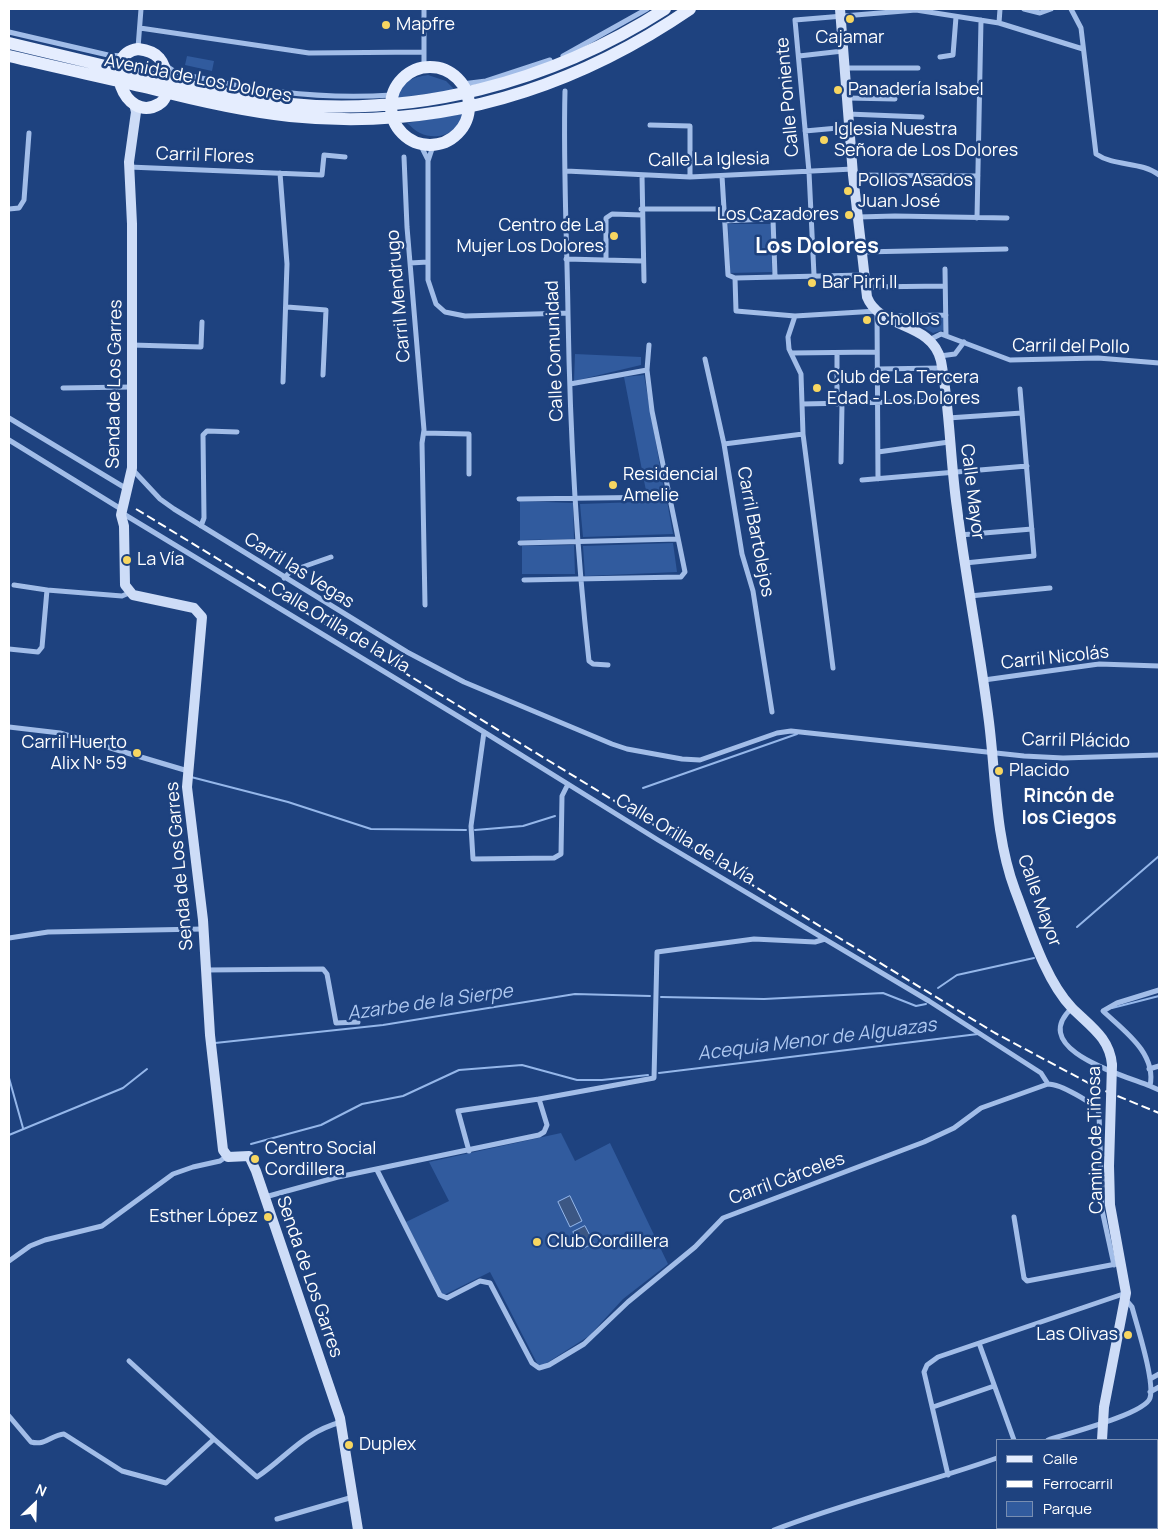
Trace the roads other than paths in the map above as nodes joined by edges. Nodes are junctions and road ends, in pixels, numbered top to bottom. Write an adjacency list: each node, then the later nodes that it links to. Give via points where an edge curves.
1 (141, 9): 14 (street)
2 (424, 9): 20 (street)
3 (647, 9): 31 (street, via 561,56)
4 (665, 9): 31 (main road, Avenida de Los Dolores, via 612,41 561,64 516,80)
5 (690, 9): 38 (main road, Avenida de Los Dolores, via 584,70 523,94)
6 (1000, 9): 13 (street)
7 (1024, 9): 8 (street, via 1040,13)
8 (1051, 9)
9 (1071, 9): 18 (street, via 1081,28)
10 (840, 12): 11 (street, via 916,10); 19 (street); 23 (street, Calle Poniente, via 795,20)
11 (956, 16): 12 (street); 24 (street, via 953,55)
12 (981, 20): 13 (street); 59 (street)
13 (999, 23): 18 (street)
14 (140, 28): 17 (street); 20 (street, via 309,53)
15 (9, 32): 22 (street)
16 (9, 43): 29 (main road, Avenida de Los Dolores)
17 (138, 49): 22 (main road); 25 (main road, via 151,52)
18 (1083, 49): 57 (street, via 1096,154 1107,160 1150,168)
19 (843, 51): 23 (street); 27 (street)
20 (424, 52): 26 (street)
21 (9, 56): 29 (main road, Avenida de Los Dolores)
22 (124, 56): 29 (main road)
23 (799, 56): 45 (street, Calle Poniente)
24 (940, 57)
25 (161, 61): 30 (main road); 35 (street, via 178,72 256,88 295,94)
26 (424, 67): 31 (main road, via 445,70); 35 (main road, via 401,80)
27 (844, 68): 28 (street); 33 (street)
28 (918, 68)
29 (120, 76): 30 (main road, Avenida de Los Dolores); 36 (main road, via 123,93)
30 (166, 86): 35 (main road, Avenida de Los Dolores, via 276,103 342,107); 37 (main road, via 163,102); 41 (main road, Avenida de Los Dolores, via 242,109 290,116 354,120)
31 (465, 88): 35 (main road, Avenida de Los Dolores); 38 (main road)
32 (565, 91): 52 (street, Calle Comunidad)
33 (847, 98): 34 (street); 39 (street)
34 (895, 99)
35 (391, 100): 41 (main road)
36 (134, 104): 37 (main road); 44 (street, Senda de Los Garres)
37 (150, 107): 44 (street)
38 (470, 107): 41 (main road, Avenida de Los Dolores); 47 (main road, via 461,131 443,144)
39 (848, 114): 40 (street); 43 (street)
40 (922, 117)
41 (392, 118): 47 (main road, via 409,140)
42 (650, 125): 60 (street, via 690,126)
43 (849, 127): 45 (street); 54 (street)
44 (135, 128): 51 (street, Senda de Los Garres)
45 (805, 131): 53 (street, Calle Poniente)
46 (29, 133): 61 (street, via 24,200 19,208)
47 (427, 145): 50 (street); 50 (street)
48 (345, 157): 55 (street, Carril Flores, via 324,155 322,174)
49 (404, 157): 76 (street, Carril Mendrugo)
50 (428, 161): 75 (street)
51 (129, 168): 55 (street, Carril Flores); 94 (street, Senda de Los Garres)
52 (566, 171): 56 (street, Calle La Iglesia); 72 (street, Calle Comunidad)
53 (809, 172): 54 (street, Calle La Iglesia); 58 (street, Calle La Iglesia); 64 (street, Calle Poniente)
54 (853, 172): 59 (street, Calle La Iglesia); 65 (street)
55 (280, 173): 85 (street)
56 (642, 174): 60 (street, Calle La Iglesia); 63 (street)
57 (1159, 175)
58 (722, 176): 60 (street, Calle La Iglesia); 62 (street)
59 (978, 176): 67 (street)
60 (690, 177)
61 (9, 209)
62 (724, 209): 63 (street); 69 (street)
63 (642, 212): 73 (street, via 612,214 606,218); 74 (street)
64 (811, 216): 66 (street); 79 (street, Calle Poniente)
65 (857, 217): 67 (street); 71 (street)
66 (773, 218): 69 (street); 78 (street)
67 (977, 218): 68 (street)
68 (1007, 218)
69 (724, 221): 81 (street, via 728,275)
70 (1006, 250): 71 (street)
71 (860, 252): 80 (street)
72 (566, 259): 73 (street); 86 (street, Calle Comunidad)
73 (606, 260): 74 (street)
74 (643, 261): 82 (street)
75 (428, 262): 76 (street); 86 (street, via 431,294 445,312 465,316)
76 (410, 263): 119 (street, Carril Mendrugo)
77 (945, 269): 83 (street)
78 (775, 276): 79 (street); 81 (street)
79 (814, 276): 80 (street)
80 (863, 276): 84 (street)
81 (735, 278): 89 (street, via 736,310)
82 (644, 281)
83 (946, 286): 84 (street); 88 (street)
84 (865, 287): 87 (street, via 868,302)
85 (287, 307): 105 (street, via 326,310); 106 (street)
86 (568, 313): 107 (street, Calle Comunidad)
87 (882, 314): 88 (street); 89 (street); 92 (street, Calle Mayor); 96 (street)
88 (946, 315): 91 (street)
89 (795, 316): 97 (street, via 788,337)
90 (202, 322): 94 (street, via 201,347)
91 (946, 336): 92 (street, via 936,335); 93 (street, Carril del Pollo)
92 (929, 340): 99 (street, Calle Mayor)
93 (964, 342): 99 (street, via 955,354); 101 (street, Carril del Pollo, via 1010,360 1098,358)
94 (132, 344): 108 (street, Senda de Los Garres)
95 (649, 345): 104 (street)
96 (877, 352): 98 (street); 103 (street)
97 (791, 353): 98 (street); 112 (street, via 801,374)
98 (837, 353): 113 (street)
99 (940, 356): 102 (street, Calle Mayor)
100 (705, 359): 123 (street, Carril Bartolejos)
101 (1159, 363)
102 (943, 368): 103 (street); 111 (street, Calle Mayor)
103 (877, 369): 114 (street)
104 (647, 370): 107 (street); 133 (street)
105 (323, 375)
106 (283, 382)
107 (570, 384): 135 (street, Calle Comunidad)
108 (132, 387): 109 (street); 127 (street, Senda de Los Garres)
109 (63, 388)
110 (1020, 389): 115 (street)
111 (946, 401): 114 (street); 117 (street, Calle Mayor)
112 (802, 404): 113 (street); 120 (street)
113 (839, 404): 114 (street); 125 (street)
114 (877, 404): 124 (street)
115 (1022, 413): 117 (street); 126 (street)
116 (9, 418): 132 (street)
117 (947, 418): 122 (street, Calle Mayor)
118 (237, 432): 137 (street, via 207,431 203,435 204,518)
119 (424, 433): 129 (street, via 469,434); 153 (street, Carril Mendrugo)
120 (803, 434): 123 (street); 157 (street)
121 (9, 440): 136 (street, Calle Orilla de la Vía)
122 (949, 442): 124 (street); 128 (street, Calle Mayor)
123 (724, 444): 159 (street, Carril Bartolejos, via 742,554 754,591)
124 (878, 452): 130 (street)
125 (842, 462)
126 (1027, 466): 128 (street); 138 (street)
127 (132, 468): 132 (street, Senda de Los Garres); 137 (street, Carril las Vegas, via 160,499)
128 (952, 471): 130 (street); 139 (street, Calle Mayor)
129 (469, 474)
130 (878, 479): 131 (street)
131 (862, 480)
132 (127, 490): 136 (street, Senda de Los Garres)
133 (670, 497): 135 (street); 140 (street)
134 (519, 499): 135 (street)
135 (576, 500): 141 (street, Calle Comunidad)
136 (121, 511): 151 (street, Senda de Los Garres, via 125,585); 161 (street, Calle Orilla de la Vía)
137 (201, 526): 145 (street, Carril las Vegas)
138 (1032, 529): 139 (street); 144 (street, via 1034,556)
139 (960, 535): 144 (street, Calle Mayor)
140 (678, 539): 141 (street); 147 (street, via 684,572 681,577)
141 (579, 542): 142 (street); 147 (street, Calle Comunidad)
142 (520, 543)
143 (331, 556): 145 (street, via 291,571)
144 (965, 563): 152 (street, Calle Mayor)
145 (284, 578): 162 (street, Carril las Vegas, via 390,643 464,682 627,749 700,760 777,733 791,732)
146 (524, 580): 147 (street)
147 (580, 580): 155 (street, Calle Comunidad, via 589,660 593,664)
148 (14, 585): 150 (street)
149 (1050, 588): 152 (street)
150 (47, 590): 151 (street, via 122,596); 154 (street, via 42,647 38,652)
151 (129, 593): 164 (street, Senda de Los Garres, via 143,599 194,608 201,614)
152 (970, 596): 158 (street, Calle Mayor)
153 (425, 604)
154 (9, 649)
155 (608, 665)
156 (1159, 666): 158 (street, Carril Nicolás, via 1099,664)
157 (833, 668)
158 (984, 680): 162 (street, Calle Mayor)
159 (772, 712)
160 (9, 727): 164 (street, via 60,734)
161 (484, 732): 165 (street, Calle Orilla de la Vía); 165 (street, via 471,826 473,859 554,858 561,854 562,796)
162 (992, 751): 163 (street, Carril Plácido, via 1063,758); 171 (street, Calle Mayor, via 1008,869 1045,963)
163 (1159, 755)
164 (188, 771): 166 (street, Senda de Los Garres, via 190,820)
165 (568, 784): 168 (street, Calle Orilla de la Vía)
166 (203, 929): 167 (street, via 48,932); 169 (street, Senda de Los Garres)
167 (9, 938)
168 (825, 939): 175 (street, Calle Orilla de la Vía, via 995,1042 1041,1073); 178 (street, via 815,942 754,939 657,952 654,1078)
169 (206, 970): 172 (street, via 323,969 327,974 336,1023); 180 (street, Senda de Los Garres, via 212,1053)
170 (1159, 990): 174 (street, via 1117,1003 1103,1011 1135,1041)
171 (1070, 1005): 176 (street, via 1060,1028 1062,1040 1068,1048); 185 (street, Camino de Tiñosa, bridge, via 1104,1040 1112,1066 1110,1205)
172 (358, 1022)
173 (1159, 1066): 174 (street)
174 (1149, 1068): 176 (street)
175 (1048, 1084): 181 (street, Carril Cárceles, via 981,1108 954,1128 924,1142 723,1218 695,1247 589,1339 543,1368 532,1363 490,1283 480,1281 447,1298 440,1295); 185 (street, Calle Orilla de la Vía, via 1091,1103 1099,1113 1102,1210)
176 (1150, 1086): 177 (street)
177 (1159, 1090)
178 (539, 1099): 179 (street, via 548,1124 544,1132); 179 (street, via 458,1111)
179 (469, 1151): 181 (street)
180 (226, 1156): 182 (street, Senda de Los Garres, via 246,1155 250,1158); 184 (street, via 220,1161 173,1174 102,1226 45,1240)
181 (377, 1170): 182 (street, via 338,1177)
182 (265, 1198): 196 (street, Senda de Los Garres)
183 (1014, 1217): 185 (street, via 1027,1281)
184 (9, 1261)
185 (1118, 1264): 186 (street, Camino de Tiñosa)
186 (1126, 1296): 187 (street); 190 (street, via 1132,1307); 197 (street, Camino de Tiñosa)
187 (980, 1343): 191 (street); 194 (street, via 938,1357 927,1365 924,1372)
188 (129, 1361): 198 (street)
189 (1159, 1374): 190 (street)
190 (1150, 1379): 193 (street)
191 (994, 1386): 194 (street); 199 (street)
192 (1159, 1387): 193 (street)
193 (1150, 1392): 197 (street, via 1150,1398 1143,1406)
194 (933, 1407): 203 (street)
195 (9, 1416): 198 (street, via 31,1442 45,1442 57,1434 64,1434 122,1471 166,1483)
196 (340, 1422): 198 (street, via 315,1431 257,1477); 204 (street, Senda de Los Garres)
197 (1103, 1423): 200 (street); 201 (street, Camino de Tiñosa)
198 (214, 1439)
199 (1014, 1439)
200 (1051, 1439)
201 (1102, 1439)
202 (996, 1458): 203 (street)
203 (948, 1475): 207 (street)
204 (353, 1498): 205 (street); 206 (street, Senda de Los Garres)
205 (277, 1519)
206 (358, 1530)
207 (774, 1530)

